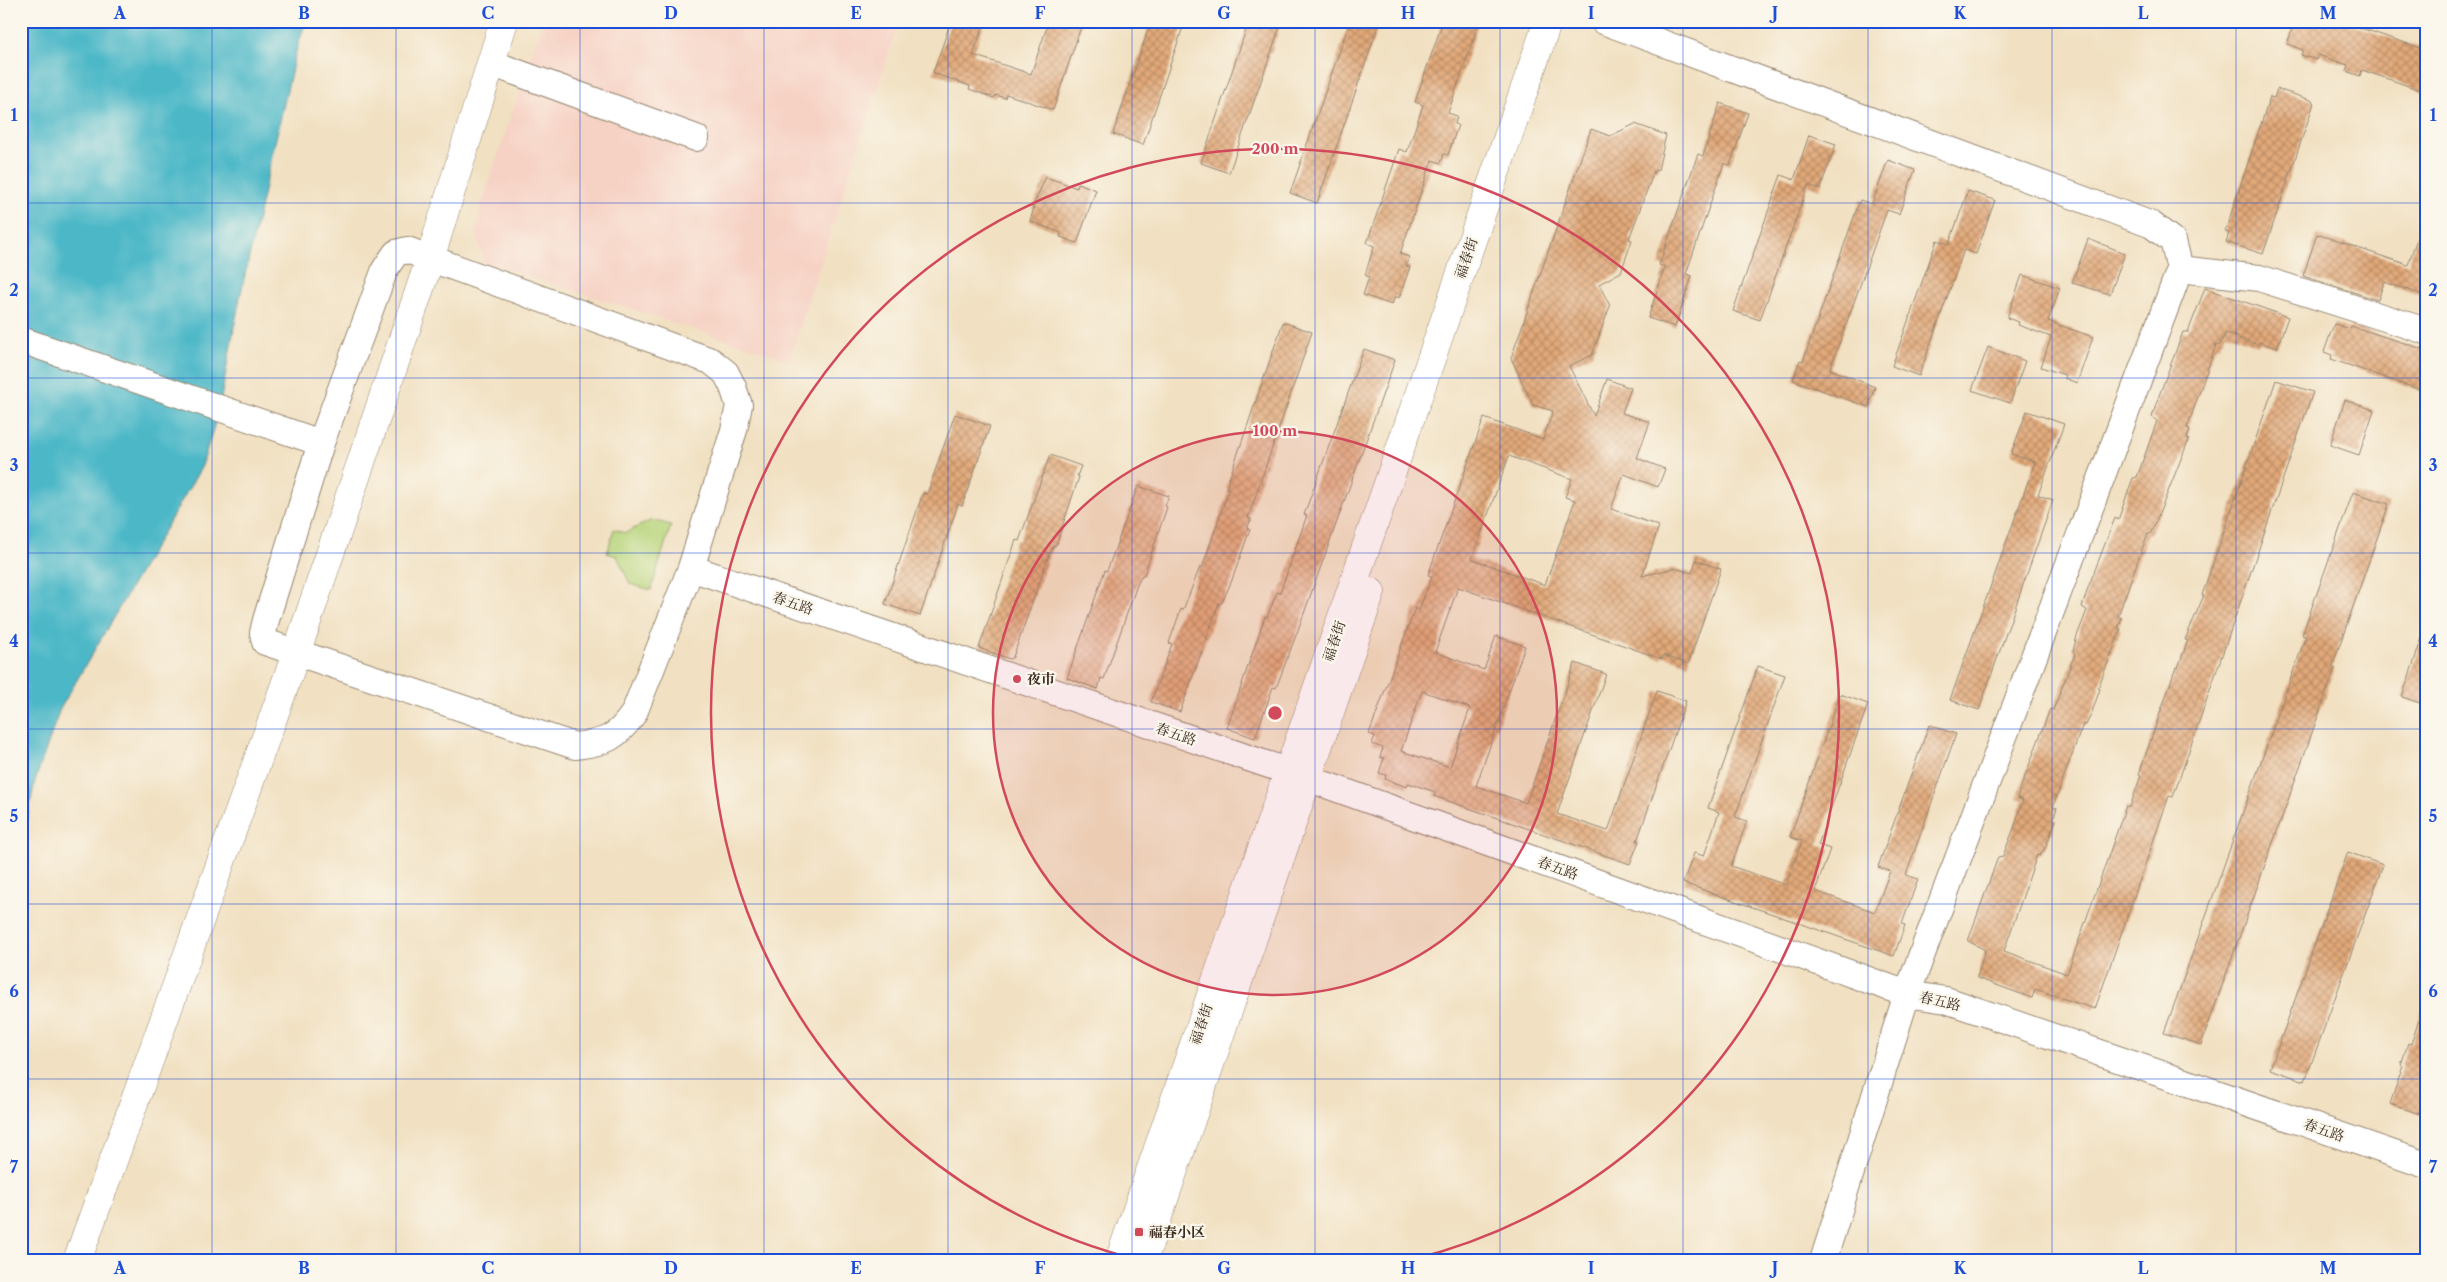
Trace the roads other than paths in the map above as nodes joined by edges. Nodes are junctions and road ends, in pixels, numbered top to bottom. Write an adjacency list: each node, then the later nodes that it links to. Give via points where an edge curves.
1 (504, 21): 5 (main road)
2 (1548, 21): 14 (main road, 福春街)
3 (1566, 21): 14 (main road, 福春街)
4 (1603, 21): 8 (street, via 2152,224 2173,241)
5 (491, 63): 6 (street); 7 (main road)
6 (696, 138)
7 (430, 259): 11 (street, via 406,250 396,253 385,269); 12 (street, via 711,361 726,373 739,405); 13 (main road)
8 (2180, 269): 9 (street, via 2258,278); 15 (street)
9 (2426, 330)
10 (21, 340): 11 (street)
11 (321, 443): 13 (street, via 263,634 265,642)
12 (691, 568): 13 (street, via 634,713 622,731 599,744 575,746); 14 (street, 春五路)
13 (296, 654): 17 (main road)
14 (1298, 775): 15 (street, 春五路); 18 (main road, 福春街); 19 (main road, 福春街)
15 (1907, 994): 16 (street, 春五路, via 1946,1000); 20 (street)
16 (2426, 1165)
17 (79, 1260)
18 (1120, 1261)
19 (1143, 1261)
20 (1823, 1261)

